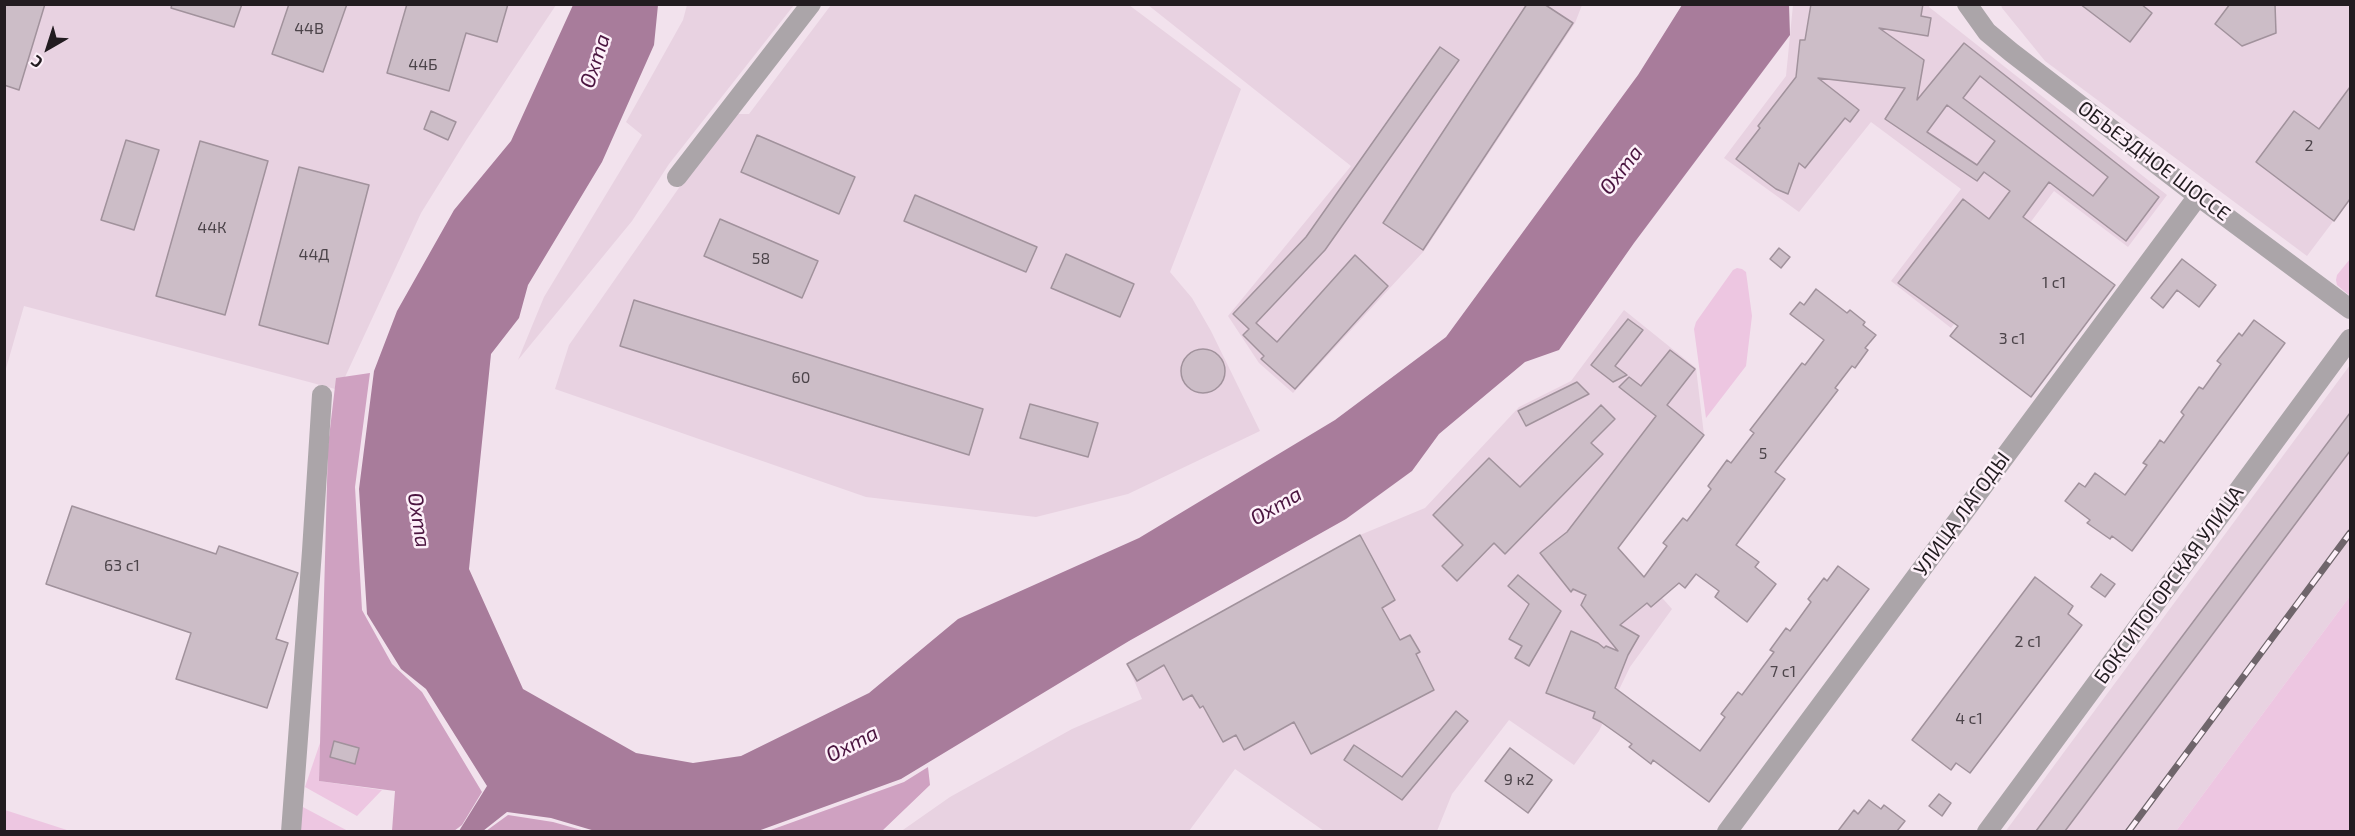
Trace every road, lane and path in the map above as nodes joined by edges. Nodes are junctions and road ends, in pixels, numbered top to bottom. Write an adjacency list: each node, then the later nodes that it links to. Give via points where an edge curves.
1 (811, 4): 3 (street)
2 (1967, 4): 4 (street, ОБЪЕЗДНОЕ ШОССЕ, via 1987,32)
3 (677, 177)
4 (2198, 196): 5 (street, ОБЪЕЗДНОЕ ШОССЕ); 9 (street, УЛИЦА ЛАГОДЫ)
5 (2350, 309)
6 (2350, 339): 10 (street, БОКСИТОГОРСКАЯ УЛИЦА)
7 (322, 395): 8 (street)
8 (291, 831)
9 (1727, 831)
10 (1988, 831)

